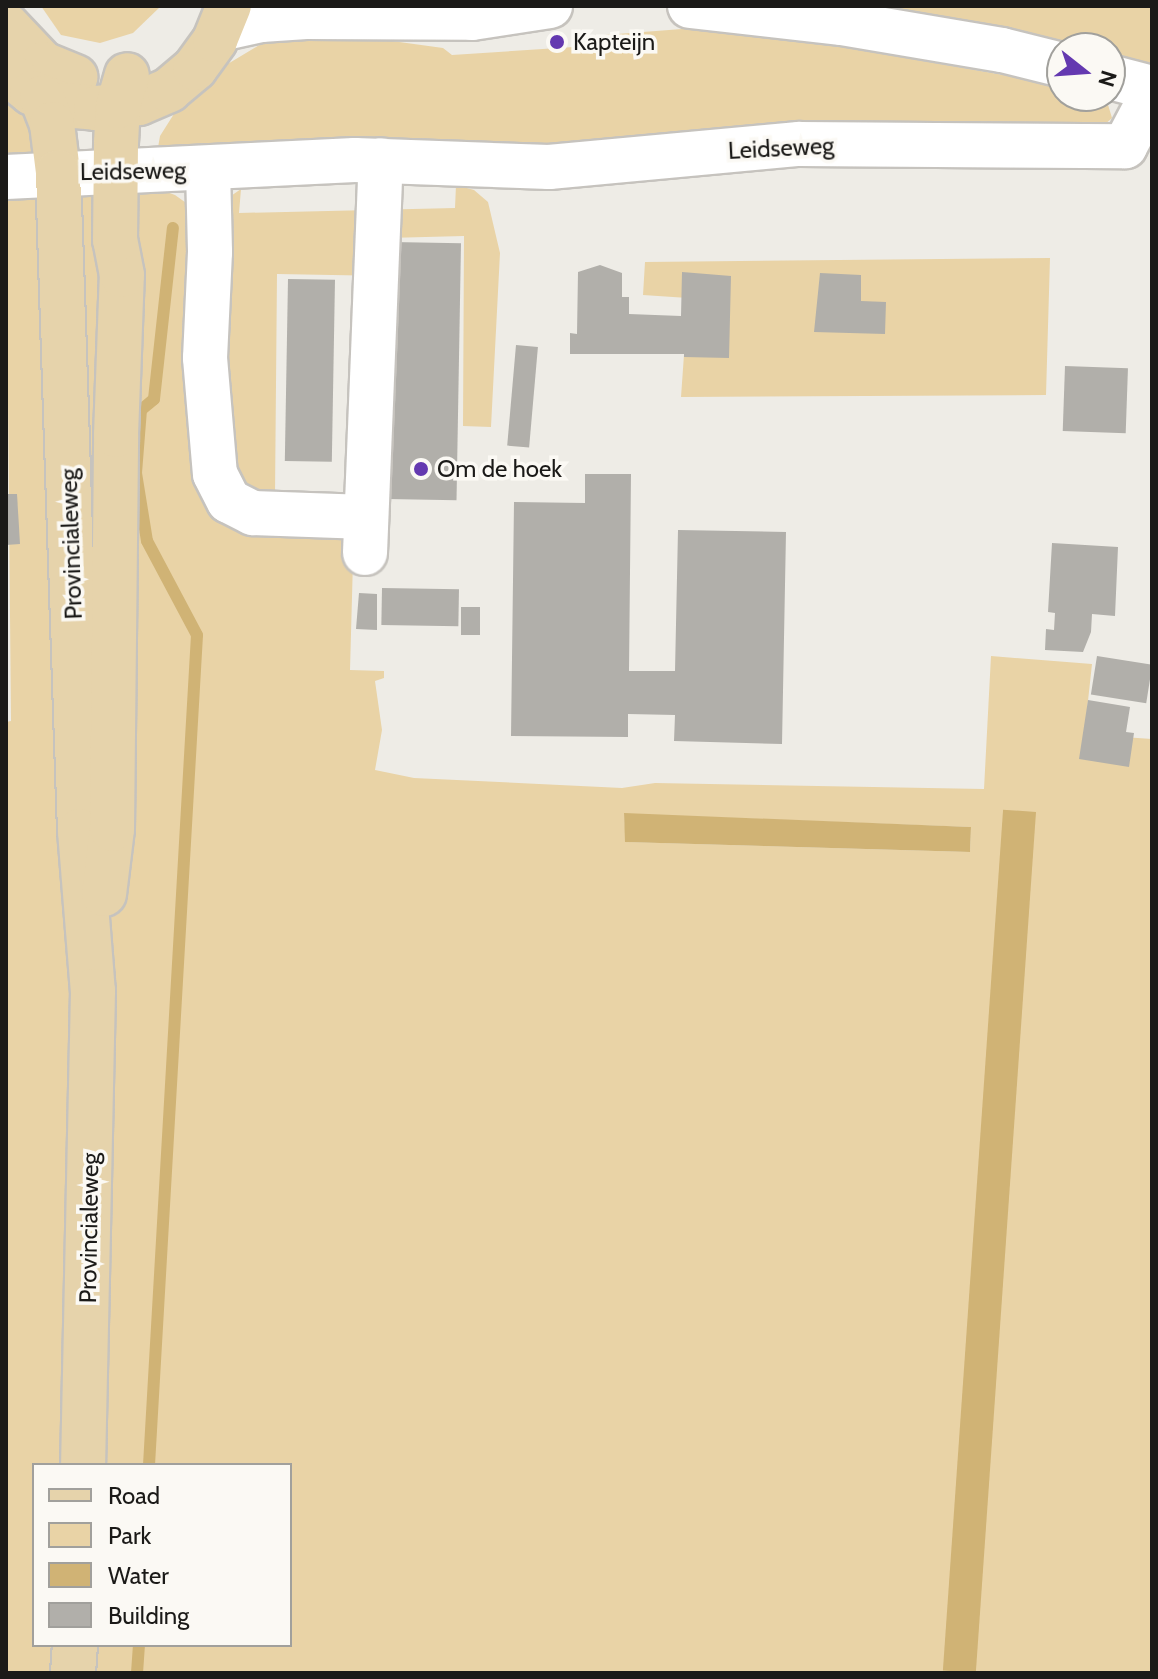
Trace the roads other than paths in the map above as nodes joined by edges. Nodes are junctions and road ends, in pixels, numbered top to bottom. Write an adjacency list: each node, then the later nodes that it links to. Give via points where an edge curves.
1 (550, 6): 3 (street, via 472,18 261,20)
2 (690, 6): 5 (street, via 842,23)
3 (217, 14): 9 (main road, via 209,50 187,76)
4 (6, 25): 9 (main road, via 28,52 63,75 106,80)
5 (1046, 61)
6 (6, 72): 11 (main road)
7 (1126, 81): 8 (street)
8 (1152, 88)
9 (131, 94): 11 (main road, via 85,108); 14 (main road, Provincialeweg)
10 (1152, 95): 12 (street, Leidseweg, via 1125,146 799,144 549,167)
11 (42, 98): 15 (main road, Provincialeweg, via 52,124)
12 (381, 160): 13 (street, Leidseweg); 13 (street, Leidseweg, via 365,535 253,513 229,501 215,474 205,358)
13 (208, 169): 14 (street, Leidseweg)
14 (128, 171): 15 (street, Leidseweg); 17 (main road, Provincialeweg, via 135,240 122,275 112,829)
15 (58, 172): 16 (street, Leidseweg); 17 (main road, Provincialeweg, via 80,831)
16 (6, 177)
17 (93, 991): 18 (main road, Provincialeweg)
18 (83, 1463)
19 (75, 1647): 20 (main road)
20 (73, 1673)

